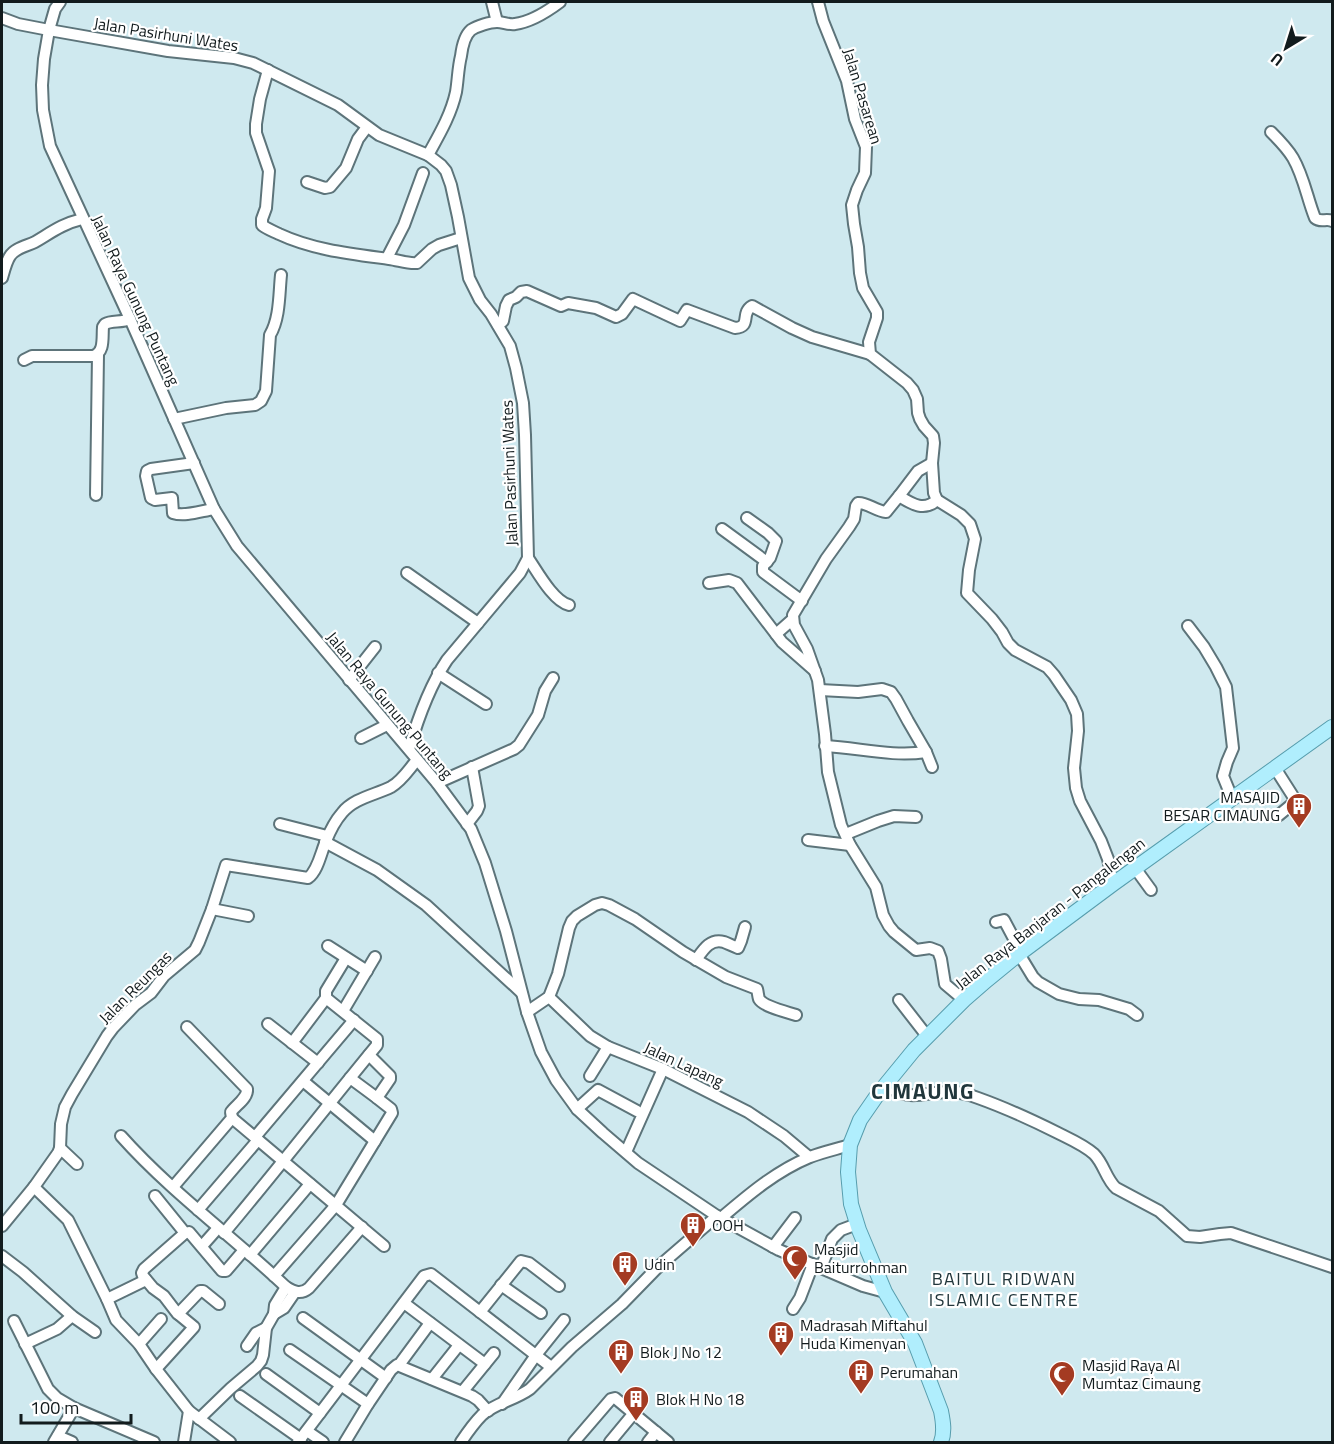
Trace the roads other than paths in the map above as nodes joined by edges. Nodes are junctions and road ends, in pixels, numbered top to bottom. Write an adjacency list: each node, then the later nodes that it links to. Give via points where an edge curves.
1 (60, 2): 7 (street, Jalan Raya Gunung Puntang)
2 (492, 2): 6 (street)
3 (560, 2): 6 (street, via 527,21)
4 (818, 2): 22 (street, Jalan Pasarean, via 866,147 865,173 852,205 863,288 877,312)
5 (2, 18): 7 (street, Jalan Pasirhuni Wates)
6 (497, 22): 11 (street, via 472,29 468,34 452,108)
7 (49, 30): 8 (street, Jalan Pasirhuni Wates, via 234,58); 14 (street, Jalan Raya Gunung Puntang, via 42,85 45,128)
8 (268, 70): 9 (street, Jalan Pasirhuni Wates, via 338,105); 17 (street, via 256,124 270,171 262,225 316,247)
9 (367, 127): 11 (street, Jalan Pasirhuni Wates); 13 (street, via 346,168 330,187)
10 (1271, 132): 15 (street, via 1293,159 1315,218)
11 (428, 155): 16 (street, Jalan Pasirhuni Wates, via 446,171)
12 (423, 172): 17 (street)
13 (307, 182)
14 (82, 219): 19 (street, via 68,222 12,253); 20 (street, Jalan Raya Gunung Puntang)
15 (1332, 221)
16 (461, 238): 17 (street, via 432,249 414,264); 21 (street, Jalan Pasirhuni Wates, via 469,279)
17 (387, 258)
18 (281, 275): 25 (street, via 270,335 266,391 261,400 255,405)
19 (2, 278)
20 (130, 319): 23 (street, via 105,324); 25 (street, Jalan Raya Gunung Puntang)
21 (498, 325): 22 (street, via 509,300 526,291 561,306 568,303 596,308 614,317 622,314 633,299 680,321 687,310 735,328 743,325 746,311 752,306 812,337); 34 (street, Jalan Pasirhuni Wates, via 510,346 523,403)
22 (870, 354): 27 (street, via 913,390 920,419 933,436)
23 (98, 355): 24 (street, via 32,356); 28 (street)
24 (24, 360)
25 (174, 419): 26 (street, Jalan Raya Gunung Puntang)
26 (194, 463): 31 (street, Jalan Raya Gunung Puntang); 31 (street, via 147,471 151,498 172,498 175,514)
27 (932, 463): 29 (street, via 918,471); 30 (street)
28 (96, 495)
29 (899, 496): 30 (street, via 919,507); 38 (street, via 886,512 856,504 854,519)
30 (937, 500): 71 (street, via 966,519 975,539 966,589 969,596 1014,650 1047,668 1071,700 1078,731 1076,788 1108,859)
31 (214, 509): 48 (street, Jalan Raya Gunung Puntang, via 237,546)
32 (747, 518): 35 (street, via 775,539)
33 (723, 529): 35 (street)
34 (528, 558): 39 (street, via 557,597); 41 (street, Jalan Pasirhuni Wates)
35 (767, 562): 38 (street, via 763,572)
36 (407, 573): 41 (street)
37 (709, 583): 43 (street, via 737,583)
38 (802, 601): 40 (street)
39 (569, 605)
40 (793, 619): 43 (street); 45 (street)
41 (478, 622): 46 (street, Jalan Pasirhuni Wates)
42 (1188, 626): 62 (street, via 1226,687 1233,748 1223,776)
43 (776, 634): 45 (street)
44 (375, 647): 48 (street)
45 (815, 672): 49 (street)
46 (438, 673): 50 (street); 55 (street, Jalan Pasirhuni Wates)
47 (554, 678): 58 (street, via 519,745)
48 (349, 680): 51 (street, Jalan Raya Gunung Puntang)
49 (820, 690): 54 (street); 56 (street, via 891,692)
50 (486, 704)
51 (387, 724): 53 (street); 55 (street, Jalan Raya Gunung Puntang)
52 (1332, 727): 60 (main road, Jalan Raya Banjaran - Pangalengan)
53 (361, 738)
54 (825, 746): 56 (street, via 875,752); 68 (street, via 832,790)
55 (408, 749): 57 (street, Jalan Raya Gunung Puntang)
56 (926, 752): 59 (street)
57 (417, 760): 61 (street, Jalan Raya Gunung Puntang); 67 (street, Jalan Reungas, via 398,782 344,810)
58 (472, 767): 61 (street); 66 (street, via 479,806)
59 (932, 767)
60 (1275, 768): 62 (main road, Jalan Raya Banjaran - Pangalengan); 63 (street, via 1296,801)
61 (437, 783): 66 (street, Jalan Raya Gunung Puntang)
62 (1232, 798): 70 (main road, Jalan Raya Banjaran - Pangalengan)
63 (1279, 815)
64 (916, 818): 68 (street, via 894,816)
65 (280, 824): 67 (street)
66 (467, 824): 83 (street, Jalan Raya Gunung Puntang, via 485,863)
67 (326, 839): 73 (street, Jalan Reungas, via 308,878 226,865); 83 (street, via 426,904)
68 (848, 839): 69 (street); 87 (street, via 876,887 889,926 916,950 938,951 945,984)
69 (808, 840)
70 (1135, 868): 71 (main road, Jalan Raya Banjaran - Pangalengan); 72 (street)
71 (1113, 884): 78 (main road, Jalan Raya Banjaran - Pangalengan)
72 (1151, 890)
73 (212, 909): 74 (street); 114 (street, Jalan Reungas, via 195,950 164,976 107,1036 66,1107)
74 (248, 916)
75 (996, 922): 78 (street, via 1004,920)
76 (745, 927): 81 (street, via 738,948 714,942)
77 (328, 946): 80 (street)
78 (1020, 953): 87 (main road, Jalan Raya Banjaran - Pangalengan); 91 (street, via 1033,977 1059,994 1099,1000)
79 (375, 957): 82 (street)
80 (346, 958): 82 (street); 85 (street, via 326,991)
81 (696, 960): 84 (street, via 617,909 595,904 577,915 568,928); 90 (street, via 757,989 761,1002)
82 (366, 970): 88 (street)
83 (521, 992): 89 (street, Jalan Raya Gunung Puntang)
84 (549, 997): 89 (street); 97 (street, Jalan Lapang, via 590,1036)
85 (326, 998): 88 (street); 95 (street)
86 (899, 1000): 96 (street)
87 (964, 1000): 96 (main road, Jalan Raya Banjaran - Pangalengan)
88 (343, 1011): 92 (street)
89 (527, 1012): 107 (street, Jalan Raya Gunung Puntang, via 541,1052)
90 (796, 1015)
91 (1137, 1015)
92 (354, 1020): 98 (street, via 377,1039); 99 (street)
93 (268, 1024): 95 (street)
94 (187, 1028): 109 (street, via 247,1089 247,1095 231,1112)
95 (292, 1042): 99 (street)
96 (921, 1042): 104 (main road, Jalan Raya Banjaran - Pangalengan)
97 (608, 1047): 100 (street, Jalan Lapang); 101 (street)
98 (369, 1055): 102 (street); 105 (street, via 390,1076)
99 (318, 1064): 103 (street)
100 (663, 1069): 115 (street); 116 (street, Jalan Lapang, via 748,1112)
101 (590, 1076)
102 (350, 1078): 105 (street); 106 (street)
103 (303, 1081): 106 (street); 111 (street)
104 (886, 1084): 113 (main road, Jalan Raya Banjaran - Pangalengan, via 860,1120); 140 (street, via 908,1096 952,1092 968,1095 1072,1140 1093,1153 1112,1185 1159,1211 1187,1236 1231,1233)
105 (377, 1098): 112 (street, via 392,1113)
106 (330, 1103): 112 (street); 117 (street)
107 (577, 1108): 108 (street, via 598,1090); 115 (street, Jalan Raya Gunung Puntang)
108 (637, 1111)
109 (232, 1118): 111 (street); 121 (street)
110 (121, 1136): 121 (street)
111 (257, 1139): 117 (street); 126 (street)
112 (375, 1141): 124 (street)
113 (850, 1145): 116 (street); 129 (main road, Jalan Raya Banjaran - Pangalengan, via 849,1190)
114 (60, 1148): 118 (street); 120 (street, Jalan Reungas)
115 (626, 1152): 127 (street, Jalan Raya Gunung Puntang)
116 (809, 1157): 127 (street, via 776,1175)
117 (284, 1161): 119 (street); 132 (street)
118 (77, 1164)
119 (310, 1184): 124 (street); 137 (street)
120 (34, 1187): 130 (street, Jalan Reungas); 147 (street, via 68,1220)
121 (173, 1187): 123 (street)
122 (155, 1196): 133 (street)
123 (182, 1196): 125 (street); 126 (street)
124 (336, 1206): 131 (street); 141 (street)
125 (172, 1207)
126 (198, 1210): 132 (street)
127 (719, 1217): 136 (street, Jalan Raya Gunung Puntang); 172 (street, via 658,1267)
128 (795, 1218): 136 (street)
129 (857, 1224): 139 (street, via 841,1230 832,1239); 146 (main road, Jalan Raya Banjaran - Pangalengan)
130 (2, 1226)
131 (362, 1227): 135 (street); 145 (street, via 306,1291)
132 (221, 1230): 134 (street); 137 (street)
133 (185, 1233): 134 (street, via 189,1232); 142 (street, via 143,1270)
134 (202, 1246): 137 (street, via 222,1271)
135 (384, 1246)
136 (773, 1247): 139 (street, Jalan Raya Gunung Puntang)
137 (247, 1253): 141 (street)
138 (2, 1256): 154 (street)
139 (817, 1266): 146 (street, Jalan Raya Gunung Puntang); 150 (street)
140 (1332, 1267)
141 (274, 1276): 145 (street)
142 (142, 1282): 147 (street); 153 (street, via 168,1300)
143 (501, 1285): 144 (street, via 523,1261); 151 (street); 152 (street)
144 (559, 1286)
145 (290, 1290): 160 (street, via 284,1308 274,1314)
146 (885, 1292): 202 (main road, Jalan Raya Banjaran - Pangalengan, via 915,1343 941,1411)
147 (107, 1299): 163 (street, via 116,1320)
148 (404, 1303): 151 (street, via 424,1276 431,1274); 159 (street); 169 (street)
149 (219, 1304): 153 (street, via 200,1291)
150 (792, 1310)
151 (480, 1312): 168 (street)
152 (541, 1313)
153 (178, 1314): 173 (street, via 194,1327)
154 (72, 1316): 161 (street); 162 (street, via 57,1329)
155 (303, 1318): 169 (street)
156 (160, 1319): 163 (street)
157 (564, 1320): 168 (street)
158 (14, 1321): 162 (street)
159 (430, 1323): 164 (street); 171 (street)
160 (266, 1328): 165 (street, via 256,1333); 187 (street, via 263,1355 257,1366)
161 (95, 1332)
162 (25, 1344): 182 (street, via 52,1394)
163 (139, 1344): 173 (street)
164 (459, 1345): 170 (street); 176 (street)
165 (248, 1346)
166 (290, 1350): 177 (street)
167 (494, 1353): 170 (street)
168 (536, 1355): 172 (street); 181 (street)
169 (361, 1359): 175 (street); 177 (street)
170 (485, 1364): 178 (street)
171 (399, 1365): 175 (street); 176 (street)
172 (550, 1367): 181 (street, via 524,1393)
173 (156, 1369): 183 (street)
174 (267, 1374): 185 (street)
175 (386, 1378): 180 (street)
176 (432, 1379): 178 (street)
177 (340, 1386): 180 (street); 185 (street)
178 (463, 1391): 184 (street)
179 (240, 1396): 189 (street)
180 (368, 1404): 196 (street)
181 (502, 1404): 184 (street)
182 (74, 1408): 190 (street); 193 (street)
183 (189, 1411): 187 (street); 194 (street)
184 (488, 1411): 197 (street)
185 (320, 1413): 189 (street)
186 (634, 1413): 188 (street); 198 (street, via 611,1399); 199 (street)
187 (199, 1419): 191 (street)
188 (656, 1432): 200 (street); 201 (street)
189 (302, 1438): 195 (street)
190 (56, 1439): 192 (street)
191 (230, 1442)
192 (72, 1443)
193 (154, 1443)
194 (184, 1443)
195 (323, 1443)
196 (345, 1443)
197 (461, 1443)
198 (574, 1443)
199 (610, 1443)
200 (648, 1443)
201 (668, 1443)
202 (941, 1443)

